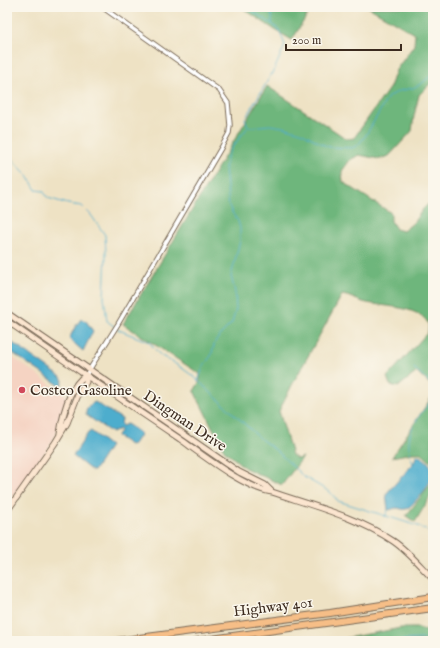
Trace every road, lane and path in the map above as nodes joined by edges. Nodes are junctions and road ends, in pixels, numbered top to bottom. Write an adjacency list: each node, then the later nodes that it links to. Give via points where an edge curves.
1 (102, 7): 4 (street, via 219,90 228,103 230,125 229,133 114,332)
2 (7, 313): 4 (main road, Dingman Drive)
3 (7, 321): 5 (main road, Dingman Drive)
4 (89, 370): 5 (street); 6 (main road, Dingman Drive, via 238,472 265,485)
5 (86, 375): 6 (main road, Dingman Drive, via 231,473 262,490); 7 (main road, via 69,399 60,434 55,443)
6 (272, 492): 8 (main road, Dingman Drive, via 373,529 394,542)
7 (7, 511)
8 (433, 579)
9 (433, 597): 11 (highway, Highway 401)
10 (433, 608): 12 (highway, Highway 401)
11 (116, 641)
12 (197, 641)

